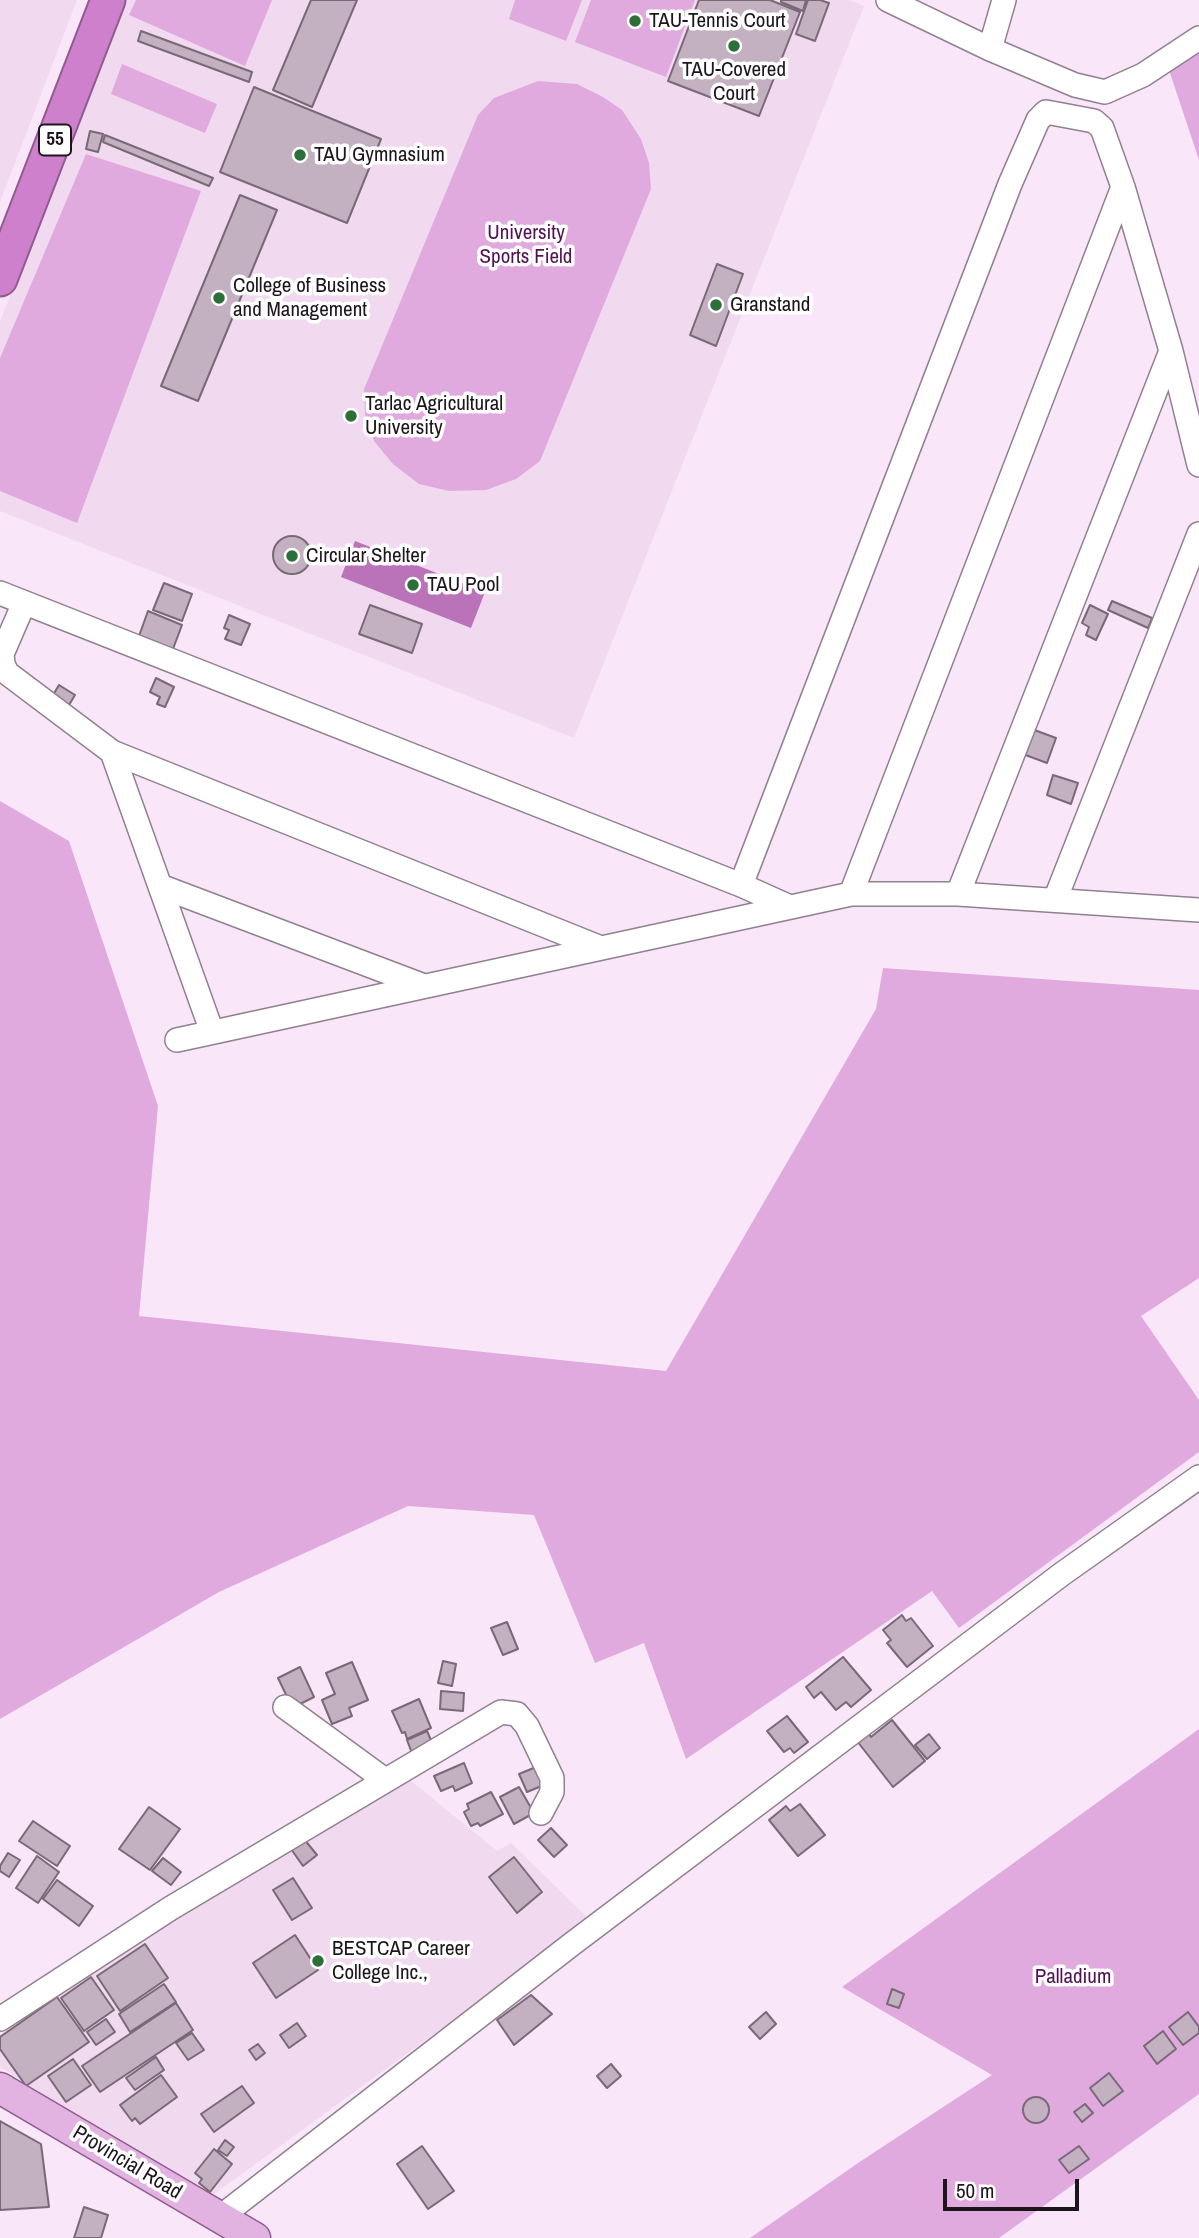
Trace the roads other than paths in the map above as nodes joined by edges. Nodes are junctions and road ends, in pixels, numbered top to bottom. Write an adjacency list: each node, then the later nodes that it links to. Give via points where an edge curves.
1 (108, 0): 7 (highway, 55)
2 (888, 0): 5 (street)
3 (1004, 0): 5 (street)
4 (1199, 38): 5 (street, via 1143,75 1105,92 1075,85)
5 (990, 49)
6 (1123, 187): 8 (street); 14 (street, via 1099,124 1046,111 1041,115 1010,184); 16 (street)
7 (0, 279)
8 (1171, 351): 9 (street); 17 (street)
9 (1199, 466)
10 (1199, 534): 18 (street)
11 (0, 593): 12 (street)
12 (24, 603): 13 (street, via 2,654 7,673); 14 (street)
13 (112, 752): 15 (street); 21 (street)
14 (741, 885): 19 (street)
15 (160, 886): 22 (street); 23 (street)
16 (851, 894): 17 (street); 19 (street)
17 (958, 894): 18 (street)
18 (1055, 900): 20 (street)
19 (790, 907): 21 (street)
20 (1199, 910)
21 (601, 948): 22 (street)
22 (424, 986): 23 (street)
23 (212, 1032): 24 (street)
24 (177, 1040)
25 (1199, 1477): 31 (street, via 1062,1574 683,1860)
26 (285, 1707): 27 (street)
27 (385, 1780): 28 (street, via 501,1712 517,1714 552,1778 552,1792); 29 (street, via 171,1908)
28 (541, 1813)
29 (0, 2019)
30 (0, 2088): 31 (main road, Provincial Road)
31 (219, 2218): 32 (main road, Provincial Road)
32 (254, 2238)

